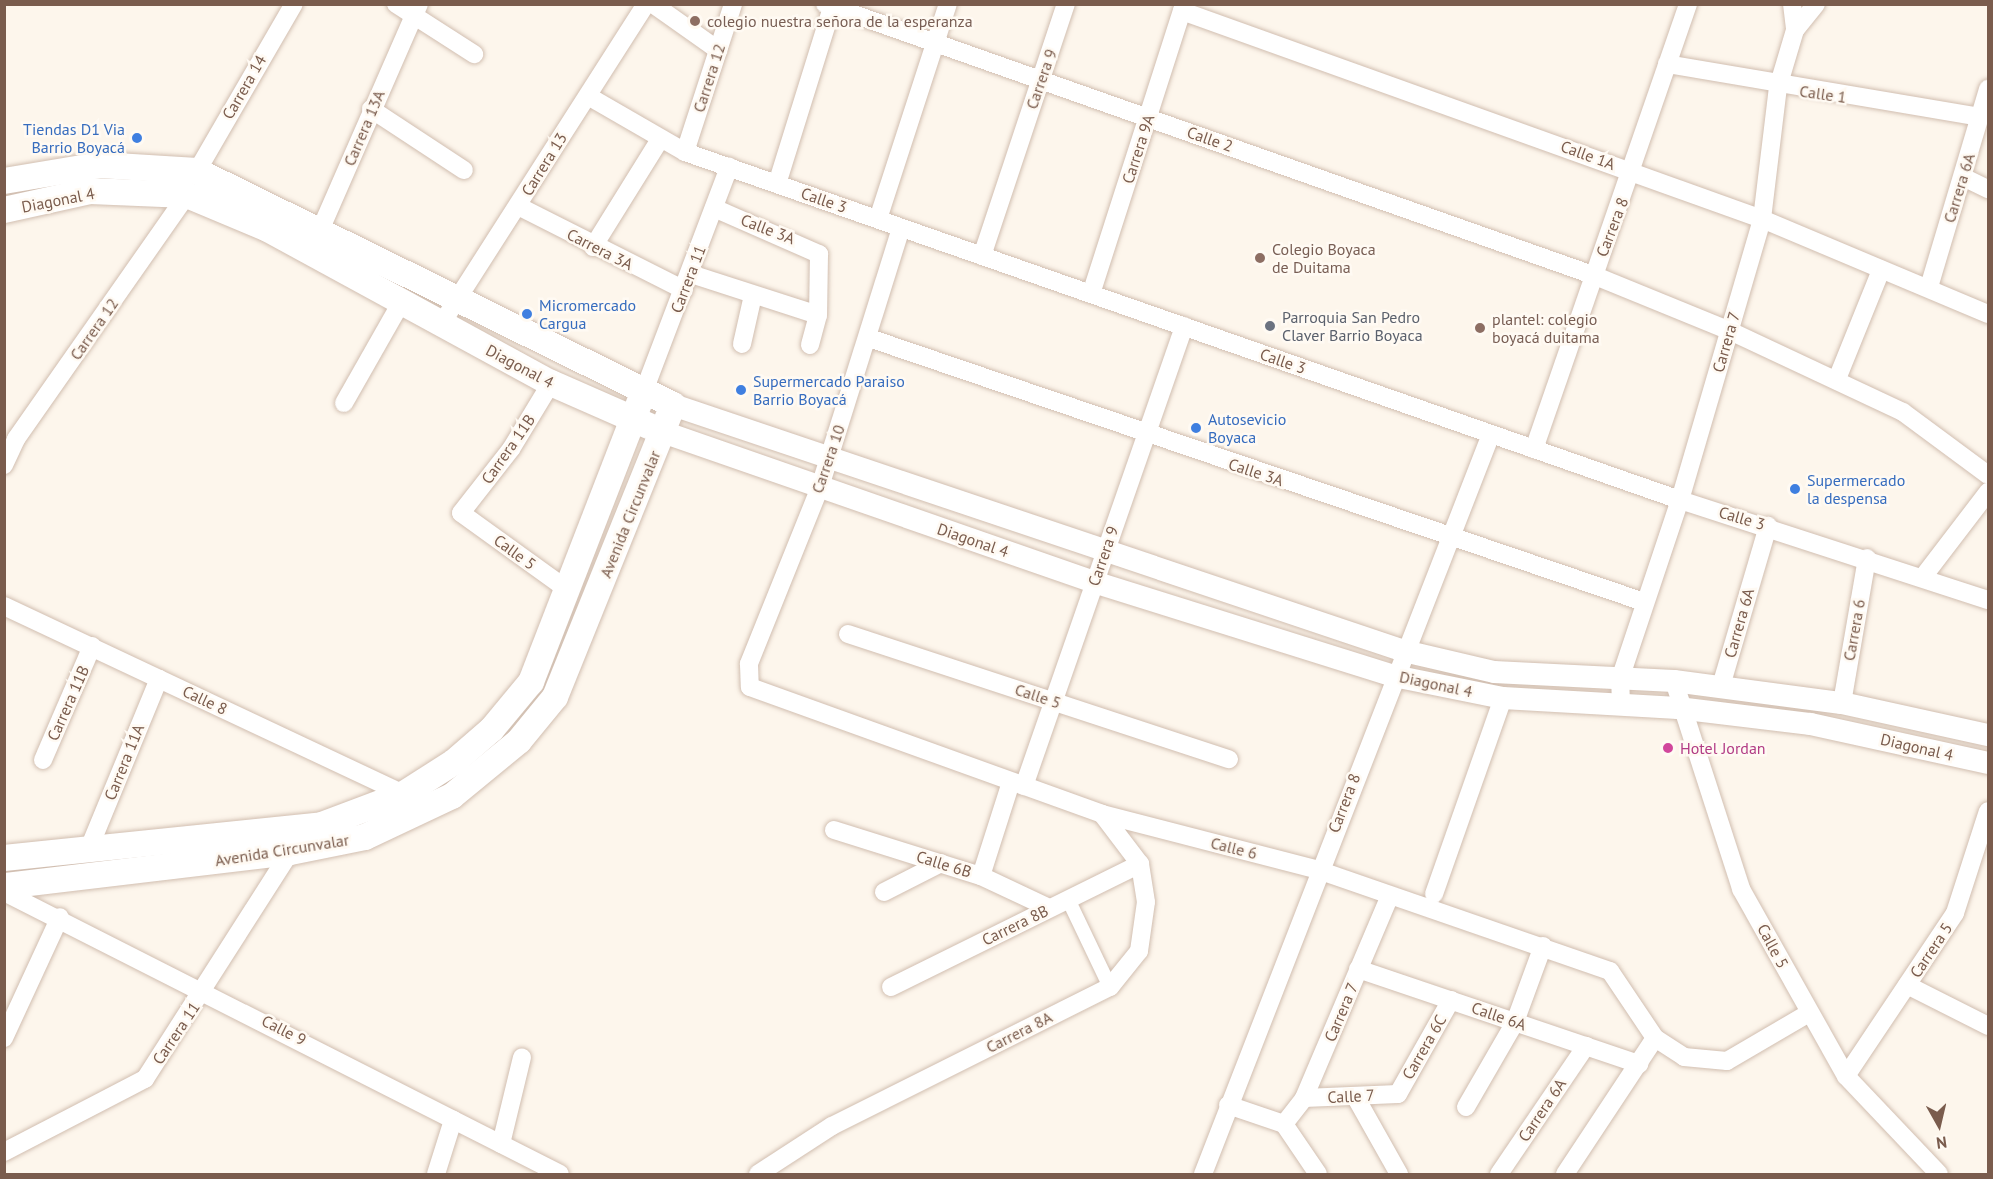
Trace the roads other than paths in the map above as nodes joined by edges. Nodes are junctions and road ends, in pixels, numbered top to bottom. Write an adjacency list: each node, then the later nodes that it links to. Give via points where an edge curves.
1 (294, 4): 30 (street, Carrera 14)
2 (396, 4): 13 (street)
3 (646, 4): 22 (street, Carrera 13)
4 (653, 4): 16 (street)
5 (733, 4): 16 (street, Carrera 12)
6 (948, 4): 15 (street)
7 (1066, 4): 19 (street, Carrera 9)
8 (1688, 4): 18 (street, Carrera 8)
9 (1792, 4): 14 (street)
10 (1816, 4): 14 (street, Carrera 7)
11 (830, 5): 15 (street, Calle 2); 34 (street)
12 (1183, 8): 25 (street, Carrera 9A); 31 (street, Calle 1A)
13 (416, 10): 17 (street); 23 (street, Carrera 13A)
14 (1795, 30): 20 (street, Carrera 7)
15 (936, 43): 19 (street, Calle 2); 40 (street)
16 (718, 50): 27 (street, Carrera 12)
17 (474, 54)
18 (1667, 64): 20 (street, Calle 1); 31 (street, Carrera 8)
19 (1041, 80): 25 (street, Calle 2); 46 (street, Carrera 9)
20 (1778, 87): 24 (street, Calle 1); 41 (street, Carrera 7)
21 (1989, 89): 24 (street, Carrera 6A)
22 (588, 96): 26 (street, Calle 3); 37 (street, Carrera 13)
23 (371, 109): 29 (street); 42 (street, Carrera 13A)
24 (1980, 117): 32 (street, Carrera 6A)
25 (1148, 118): 48 (street, Calle 2); 51 (street, Carrera 9A)
26 (659, 141): 27 (street, Calle 3); 44 (street)
27 (686, 152): 28 (street, Calle 3)
28 (729, 167): 34 (street, Calle 3); 38 (street, Carrera 11)
29 (464, 170)
30 (197, 171): 33 (main road, Diagonal 4, via 100,165); 42 (main road, Diagonal 4)
31 (1633, 171): 41 (street, Calle 1A); 48 (street, Carrera 8)
32 (1963, 177): 35 (street); 50 (street, Carrera 6A)
33 (4, 181)
34 (777, 184): 40 (street, Calle 3)
35 (1989, 189)
36 (187, 195): 39 (main road, Diagonal 4, via 90,191); 45 (main road, Diagonal 4); 74 (street, Carrera 12, via 16,439)
37 (518, 206): 44 (street, Carrera 3A); 53 (street, Carrera 13)
38 (714, 208): 49 (street, Carrera 11); 55 (street, Calle 3A, via 819,254)
39 (4, 210)
40 (878, 219): 43 (street, Calle 3)
41 (1762, 219): 47 (street, Calle 1A); 59 (street, Carrera 7)
42 (322, 228): 45 (street, Carrera 13A); 53 (main road, Diagonal 4)
43 (901, 228): 46 (street, Calle 3); 60 (street, Carrera 10)
44 (593, 246): 49 (street, Carrera 3A)
45 (310, 251): 54 (main road, Diagonal 4)
46 (981, 255): 51 (street, Calle 3)
47 (1881, 270): 50 (street, Calle 1A); 63 (street)
48 (1593, 275): 59 (street); 72 (street, Carrera 8)
49 (687, 282): 52 (street); 65 (street, Carrera 11)
50 (1929, 287): 56 (street, Calle 1A)
51 (1091, 294): 58 (street, Calle 3)
52 (753, 295): 55 (street); 61 (street)
53 (458, 300): 57 (street, Carrera 13); 65 (main road, Diagonal 4)
54 (402, 301): 57 (main road, Diagonal 4); 66 (street)
55 (818, 315): 62 (street)
56 (1989, 315)
57 (442, 323): 64 (main road, Diagonal 4)
58 (1184, 326): 70 (street, Calle 3); 71 (street, Carrera 9)
59 (1730, 331): 63 (street); 78 (street, Carrera 7)
60 (869, 338): 71 (street, Calle 3A); 73 (street, Carrera 10)
61 (742, 344)
62 (810, 345)
63 (1837, 379): 75 (street, via 1903,411)
64 (551, 383): 68 (main road, Diagonal 4); 79 (street, Carrera 11B, via 511,449)
65 (644, 391): 67 (main road, Diagonal 4); 68 (main road, Avenida Circunvalar)
66 (344, 403)
67 (673, 405): 69 (main road, Avenida Circunvalar); 73 (street, Diagonal 4)
68 (634, 421): 69 (main road, Diagonal 4); 86 (main road, Avenida Circunvalar)
69 (663, 432): 76 (street, Diagonal 4); 114 (main road, Avenida Circunvalar, via 555,697 519,741 453,796 365,837)
70 (1491, 434): 72 (street, Calle 3); 81 (street, Carrera 8)
71 (1147, 436): 81 (street, Calle 3A); 82 (street, Carrera 9)
72 (1534, 449): 78 (street, Calle 3)
73 (828, 460): 76 (street, Carrera 10); 82 (street, Diagonal 4)
74 (4, 465)
75 (1989, 475)
76 (820, 487): 85 (street, Diagonal 4); 97 (street, Carrera 10, via 749,664)
77 (1989, 492): 84 (street)
78 (1680, 500): 80 (street, Calle 3); 88 (street, Carrera 7)
79 (461, 513): 86 (street, Calle 5)
80 (1768, 526): 83 (street, Calle 3); 98 (street, Carrera 6A)
81 (1451, 538): 88 (street, Calle 3A); 92 (street, Carrera 8)
82 (1105, 547): 85 (street, Carrera 9); 92 (street, Diagonal 4)
83 (1867, 558): 84 (street, Calle 3); 101 (street, Carrera 6)
84 (1923, 577): 87 (street, Calle 3)
85 (1094, 582): 93 (street, Diagonal 4); 100 (street, Carrera 9)
86 (569, 591): 109 (main road, Avenida Circunvalar, via 531,682 484,736)
87 (1989, 600)
88 (1644, 602): 95 (street, Carrera 7)
89 (4, 606): 91 (street, Calle 8)
90 (848, 634): 100 (street, Calle 5)
91 (92, 646): 94 (street, Calle 8); 106 (street, Carrera 11B)
92 (1404, 651): 93 (street, Carrera 8); 95 (street, Diagonal 4, via 1494,672)
93 (1394, 676): 99 (street, Diagonal 4); 118 (street, Carrera 8)
94 (159, 679): 109 (street, Calle 8); 113 (street, Carrera 11A)
95 (1620, 679): 96 (street, Diagonal 4); 102 (street, Carrera 7)
96 (1674, 681): 98 (street, Diagonal 4); 103 (street, Calle 5)
97 (750, 687): 108 (street, Calle 6)
98 (1721, 687): 101 (street, Diagonal 4)
99 (1503, 698): 102 (street, Diagonal 4); 124 (street)
100 (1055, 702): 105 (street, Calle 5); 108 (street, Carrera 9)
101 (1842, 703): 104 (street, Diagonal 4)
102 (1621, 704): 103 (street, Diagonal 4)
103 (1678, 708): 107 (street, Diagonal 4, via 1811,724); 135 (street, Calle 5, via 1706,770 1742,889)
104 (1989, 735)
105 (1229, 759)
106 (43, 760)
107 (1989, 763)
108 (1018, 784): 111 (street, Calle 6); 119 (street, Carrera 9)
109 (404, 794): 113 (main road, Avenida Circunvalar, via 322,825)
110 (1989, 811): 130 (street, Carrera 5, via 1955,913)
111 (1102, 814): 117 (street, Carrera 8A); 118 (street, Calle 6)
112 (834, 830): 116 (street, Calle 6B)
113 (90, 846): 115 (main road, Avenida Circunvalar)
114 (290, 852): 120 (main road, Avenida Circunvalar); 133 (street, Carrera 11)
115 (4, 858)
116 (941, 863): 119 (street, Calle 6B); 122 (street)
117 (1140, 864): 125 (street, Carrera 8B); 132 (street, Carrera 8A, via 1146,902 1139,951)
118 (1318, 870): 123 (street, Calle 6); 147 (street, Carrera 8)
119 (981, 876): 126 (street, Calle 6B)
120 (4, 886)
121 (4, 892): 127 (street, Calle 9)
122 (884, 892)
123 (1390, 894): 128 (street, Calle 6); 129 (street, Carrera 7)
124 (1434, 894)
125 (1068, 898): 126 (street, Carrera 8B); 132 (street)
126 (1049, 908): 131 (street, Carrera 8B)
127 (60, 917): 133 (street, Calle 9); 138 (street)
128 (1543, 946): 136 (street); 139 (street, Calle 6, via 1610,971)
129 (1358, 969): 134 (street, Calle 6A); 146 (street, Carrera 7)
130 (1907, 985): 137 (street); 143 (street, Carrera 5)
131 (891, 987)
132 (1110, 987): 155 (street, Carrera 8A, via 832,1126)
133 (205, 991): 149 (street, Calle 9); 152 (street, Carrera 11, via 145,1079)
134 (1451, 1000): 136 (street, Calle 6A); 144 (street, Carrera 6C)
135 (1809, 1013): 139 (street, Calle 6, via 1727,1061 1684,1057); 143 (street, Calle 5)
136 (1515, 1022): 140 (street, Calle 6A); 148 (street)
137 (1989, 1026)
138 (4, 1038)
139 (1655, 1038): 142 (street)
140 (1586, 1046): 142 (street, Calle 6A); 159 (street, Carrera 6A)
141 (522, 1057): 151 (street)
142 (1639, 1064): 160 (street)
143 (1846, 1076): 161 (street, Calle 5)
144 (1398, 1094): 145 (street, Calle 7)
145 (1355, 1096): 146 (street, Calle 7); 158 (street)
146 (1304, 1098): 150 (street, Carrera 7)
147 (1228, 1105): 150 (street); 156 (street, Carrera 8)
148 (1466, 1107)
149 (453, 1120): 151 (street, Calle 9); 153 (street)
150 (1284, 1124): 157 (street)
151 (501, 1144): 154 (street, Calle 9)
152 (4, 1152)
153 (436, 1174)
154 (560, 1174)
155 (758, 1174)
156 (1203, 1174)
157 (1318, 1174)
158 (1399, 1174)
159 (1499, 1174)
160 (1565, 1174)
161 (1939, 1174)

